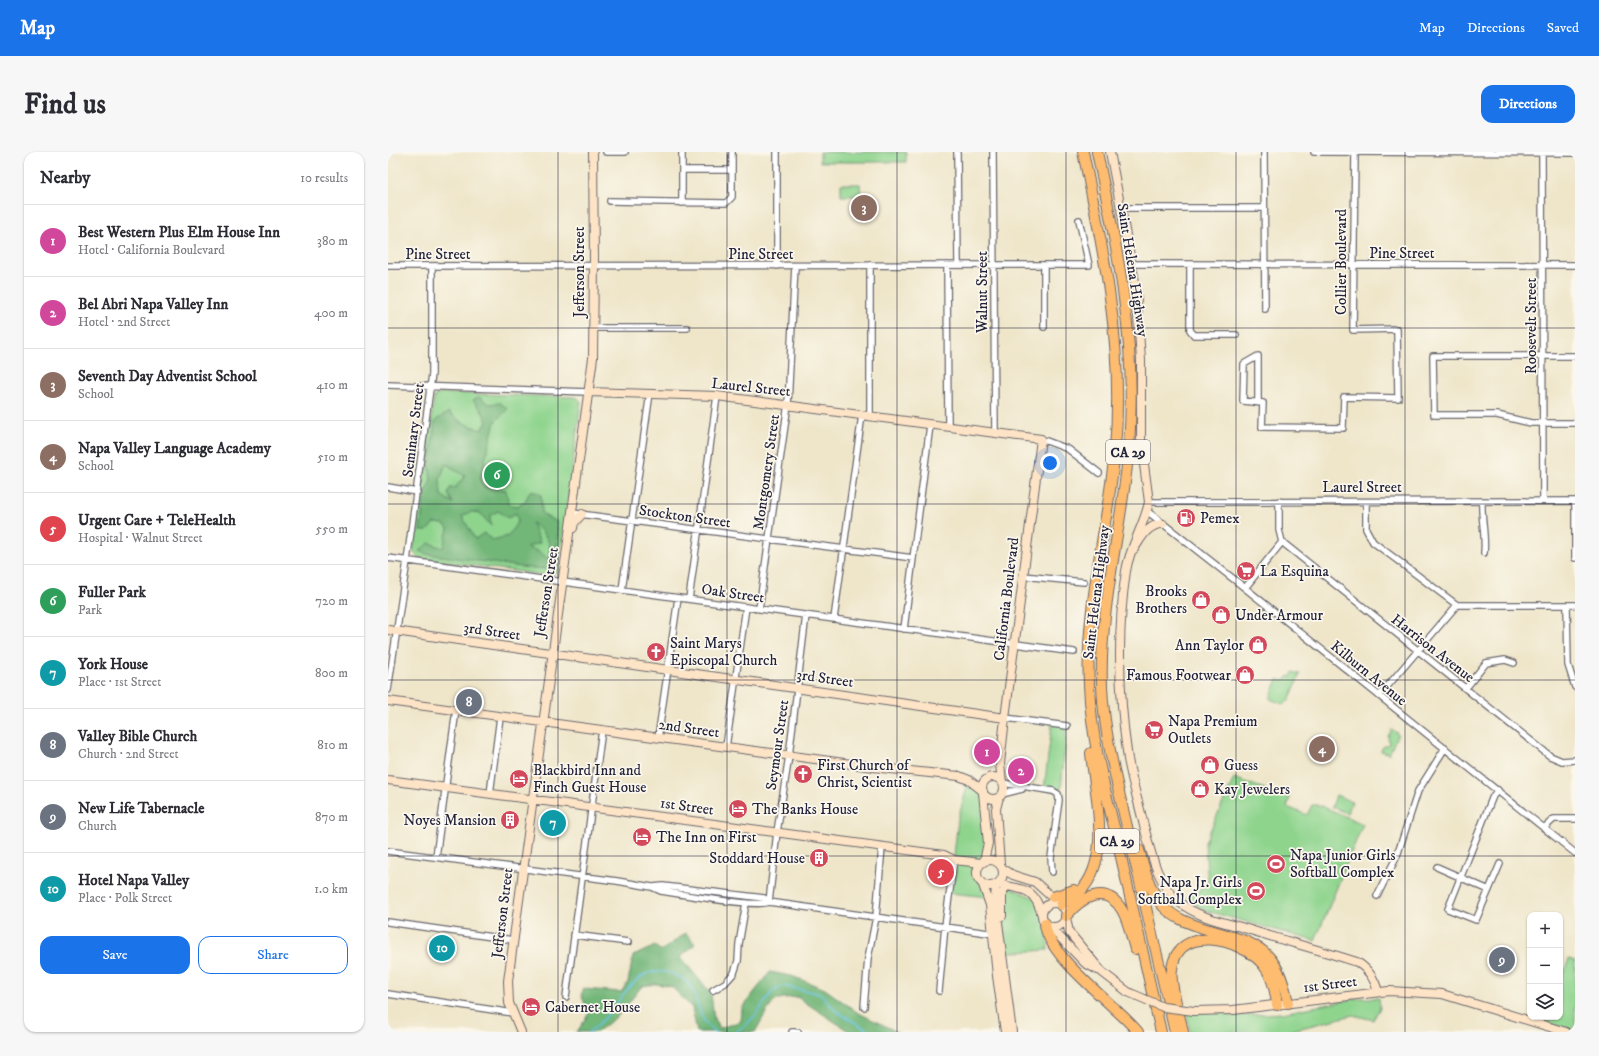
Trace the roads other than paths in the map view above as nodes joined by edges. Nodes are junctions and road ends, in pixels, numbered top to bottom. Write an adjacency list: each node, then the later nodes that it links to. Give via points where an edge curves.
1 (593, 152): 40 (main road, Jefferson Street)
2 (606, 152): 3 (street)
3 (625, 152)
4 (682, 152): 18 (street)
5 (732, 152): 19 (street)
6 (777, 152): 38 (street)
7 (957, 152): 32 (street)
8 (993, 152): 25 (street, Walnut Street)
9 (1083, 152): 104 (highway, Saint Helena Highway / CA 29, via 1111,294 1118,382 1113,472)
10 (1097, 152): 126 (highway, Saint Helena Highway / CA 29, via 1123,284 1131,379 1127,461 1102,648 1104,721)
11 (1110, 152): 22 (main road)
12 (1264, 152): 23 (street)
13 (1314, 152): 16 (street)
14 (1452, 152): 15 (street); 16 (street)
15 (1542, 152): 17 (street); 34 (street, Roosevelt Street)
16 (1355, 153): 29 (street, Collier Boulevard)
17 (1575, 153)
18 (682, 170): 19 (street); 21 (street)
19 (732, 170): 21 (street, via 732,197 726,203)
20 (610, 201): 21 (street)
21 (682, 203)
22 (1122, 208): 23 (street); 26 (main road)
23 (1264, 208): 28 (street)
24 (1079, 220): 33 (street, Pine Street, via 1089,266)
25 (994, 264): 32 (street, Pine Street); 33 (street, Pine Street); 60 (street, Walnut Street)
26 (1133, 264): 27 (street, Pine Street); 68 (main road, via 1141,360 1141,442)
27 (1190, 264): 28 (street, Pine Street); 45 (street, via 1190,330 1194,334)
28 (1265, 264): 29 (street, Pine Street); 41 (street)
29 (1353, 264): 34 (street, Pine Street); 53 (street, Collier Boulevard, via 1353,330 1397,329 1398,398 1344,398 1343,428 1262,427 1263,403)
30 (870, 265): 31 (street, Pine Street); 39 (street, Pine Street); 55 (street)
31 (947, 265): 32 (street, Pine Street); 59 (street)
32 (958, 265)
33 (1044, 265): 42 (street)
34 (1543, 265): 35 (street, Pine Street); 46 (street, Roosevelt Street)
35 (1575, 265)
36 (388, 266): 37 (street, Pine Street)
37 (432, 266): 40 (street, Pine Street); 49 (street, Seminary Street)
38 (777, 266): 39 (street, Pine Street); 40 (street, Pine Street)
39 (795, 266): 54 (street, Montgomery Street)
40 (594, 267): 43 (main road, Jefferson Street)
41 (1265, 309)
42 (1044, 327)
43 (594, 328): 44 (street); 50 (main road, Jefferson Street)
44 (687, 328)
45 (1236, 335)
46 (1543, 356): 47 (street); 56 (street, Roosevelt Street); 56 (street, via 1433,356 1434,415 1497,415)
47 (1575, 356)
48 (388, 385): 49 (street, Laurel Street)
49 (430, 387): 50 (street, Laurel Street); 64 (street, Seminary Street)
50 (588, 392): 51 (main road, Laurel Street); 72 (main road, Jefferson Street)
51 (650, 393): 52 (main road, Laurel Street); 74 (street)
52 (717, 396): 54 (main road, Laurel Street); 76 (street)
53 (1258, 402): 53 (street, Collier Boulevard, via 1243,401 1244,364 1258,356)
54 (788, 404): 55 (main road, Laurel Street); 77 (street, Montgomery Street)
55 (866, 416): 58 (main road, Laurel Street); 80 (street)
56 (1542, 424): 57 (street); 65 (street, Roosevelt Street)
57 (1575, 424)
58 (930, 425): 59 (main road, Laurel Street); 83 (street)
59 (948, 427): 60 (main road, Laurel Street)
60 (995, 432): 61 (main road, Laurel Street)
61 (1042, 439): 62 (street, Laurel Street, via 1068,449); 87 (main road, California Boulevard)
62 (1099, 473)
63 (388, 488): 64 (street)
64 (417, 492): 86 (street, Seminary Street)
65 (1543, 500): 67 (street, Laurel Street); 70 (street, Laurel Street)
66 (1279, 501): 68 (street, Laurel Street); 69 (street, Laurel Street); 78 (street, via 1279,530)
67 (1482, 501): 69 (street, Laurel Street); 81 (street)
68 (1149, 502): 71 (main road)
69 (1366, 502): 94 (street, via 1366,529 1373,542)
70 (1575, 502): 85 (street)
71 (1147, 512): 75 (street, Kilburn Avenue); 84 (main road)
72 (572, 513): 73 (street, Stockton Street); 79 (main road, Jefferson Street)
73 (582, 514): 74 (street, Stockton Street); 79 (main road, via 574,523 572,539)
74 (633, 521): 76 (street, Stockton Street); 91 (street)
75 (1163, 524): 84 (main road, via 1150,528); 90 (street, Kilburn Avenue)
76 (700, 530): 77 (street, Stockton Street); 93 (street)
77 (768, 539): 80 (street, Stockton Street); 98 (street, Montgomery Street)
78 (1282, 542): 90 (street); 105 (street, Harrison Avenue)
79 (568, 543): 88 (main road, Jefferson Street)
80 (844, 549): 83 (street, Stockton Street); 100 (street)
81 (1484, 553)
82 (388, 558): 86 (street, Oak Street)
83 (913, 558): 101 (street)
84 (1129, 558): 179 (main road, via 1120,632 1126,740 1134,786 1161,878 1174,898 1200,914 1357,962 1370,973)
85 (1575, 558)
86 (407, 561): 88 (street, Oak Street); 102 (street, Seminary Street)
87 (1023, 576): 89 (street); 103 (main road, California Boulevard)
88 (562, 581): 91 (street, Oak Street); 107 (main road, Jefferson Street)
89 (1084, 582)
90 (1245, 588): 115 (street, Kilburn Avenue)
91 (622, 590): 92 (street, Oak Street)
92 (678, 598): 93 (street, Oak Street); 109 (street)
93 (689, 599): 97 (street, Oak Street)
94 (1457, 605): 95 (street); 105 (street)
95 (1567, 605): 96 (street); 111 (street, via 1568,665)
96 (1575, 605)
97 (746, 607): 98 (street, Oak Street); 110 (street)
98 (759, 609): 99 (street, Oak Street)
99 (806, 615): 100 (street, Oak Street); 112 (street, Seymour Street)
100 (834, 619): 101 (street, Oak Street)
101 (904, 628): 103 (street, Oak Street)
102 (392, 631): 107 (main road, 3rd Street); 114 (street, Seminary Street)
103 (1014, 644): 106 (street, Oak Street); 119 (main road, California Boulevard)
104 (1089, 647): 163 (highway, via 1086,696 1100,832 1095,861 1085,884); 192 (highway, Saint Helena Highway / CA 29, via 1088,685 1097,755)
105 (1417, 650): 113 (street, Harrison Avenue); 115 (street)
106 (1074, 652)
107 (552, 653): 109 (main road, 3rd Street); 120 (main road, Jefferson Street)
108 (1514, 663): 113 (street, via 1505,660 1486,663)
109 (668, 670): 110 (main road, 3rd Street); 123 (street)
110 (735, 679): 112 (main road, 3rd Street); 124 (street)
111 (1575, 687)
112 (797, 688): 119 (main road, 3rd Street); 127 (street, Seymour Street)
113 (1466, 688): 128 (street, Harrison Avenue, via 1550,756 1562,761)
114 (388, 690)
115 (1379, 696): 125 (street, Kilburn Avenue)
116 (388, 701): 117 (main road, 2nd Street)
117 (456, 710): 118 (main road, 2nd Street); 133 (street)
118 (500, 717): 120 (main road, 2nd Street); 137 (street)
119 (1005, 718): 121 (street, 3rd Street); 129 (main road, California Boulevard)
120 (543, 723): 122 (main road, 2nd Street); 139 (main road, Jefferson Street)
121 (1067, 726)
122 (602, 730): 123 (main road, 2nd Street); 140 (street)
123 (658, 738): 124 (main road, 2nd Street)
124 (726, 747): 127 (main road, 2nd Street)
125 (1445, 748): 135 (street, Kilburn Avenue); 161 (street, via 1418,791 1397,856)
126 (1110, 752): 182 (highway, via 1149,884 1156,897 1180,920 1243,940 1268,954 1279,970); 193 (highway, Saint Helena Highway / CA 29)
127 (789, 756): 136 (main road, 2nd Street, via 959,776 969,780); 143 (street, Seymour Street)
128 (1575, 760)
129 (1000, 764): 130 (main road); 132 (main road, California Boulevard)
130 (990, 777): 132 (main road); 136 (main road, via 984,781)
131 (388, 780): 133 (main road, 1st Street)
132 (1003, 782): 134 (street); 138 (main road, via 1004,788)
133 (445, 787): 137 (main road, 1st Street); 147 (street)
134 (1025, 788): 138 (street); 154 (street, via 1056,792 1059,798 1051,858)
135 (1498, 790): 142 (street, Kilburn Avenue); 156 (street, via 1493,796)
136 (983, 792): 138 (main road, via 991,798); 149 (main road, via 988,843)
137 (490, 794): 139 (main road, 1st Street)
138 (1000, 796): 151 (main road, via 996,809)
139 (532, 800): 140 (main road, 1st Street); 153 (main road, Jefferson Street)
140 (592, 808): 143 (main road, 1st Street); 155 (street)
141 (1575, 819): 142 (street, via 1554,820)
142 (1545, 827): 146 (street, Kilburn Avenue)
143 (777, 832): 144 (main road, 1st Street); 162 (street, Seymour Street)
144 (882, 847): 148 (main road, 1st Street, via 944,855); 165 (street)
145 (388, 851): 147 (street)
146 (1575, 853)
147 (436, 857): 153 (street)
148 (954, 860): 149 (main road, 1st Street); 169 (street)
149 (983, 862): 151 (main road, via 993,860); 157 (main road, via 977,874)
150 (1500, 864): 160 (street)
151 (1002, 867): 158 (main road); 163 (main road, 1st Street, via 1013,875 1035,882)
152 (1437, 867): 156 (street)
153 (522, 869): 155 (street); 172 (main road, Jefferson Street)
154 (1052, 872)
155 (583, 877): 159 (street); 171 (street)
156 (1461, 878): 160 (street); 160 (street, via 1448,909 1476,920)
157 (983, 885): 158 (main road); 170 (main road)
158 (1000, 885): 167 (main road, 1st Street, via 1028,891 1037,899); 170 (main road, via 1002,916)
159 (652, 887): 162 (street, via 663,886 764,898); 164 (street, via 662,891)
160 (1489, 890)
161 (1377, 896)
162 (769, 902): 164 (street); 165 (street)
163 (1058, 902): 166 (main road, 1st Street, via 1065,909); 167 (main road, via 1047,905)
164 (746, 903): 177 (street, via 738,944 738,961 734,972)
165 (876, 917): 169 (street); 184 (street, via 868,958)
166 (1066, 917): 167 (main road, via 1059,926); 175 (main road, 1st Street, via 1069,932); 192 (highway, via 1079,902 1091,896 1106,896 1118,905 1127,919)
167 (1045, 921): 175 (main road, 1st Street, via 1085,963); 191 (highway, via 1051,941 1065,959)
168 (388, 922): 172 (street)
169 (945, 926): 170 (street); 178 (street)
170 (997, 931): 174 (main road); 176 (main road)
171 (574, 935): 173 (street); 181 (street)
172 (514, 940): 185 (main road, Jefferson Street, via 508,986)
173 (628, 942)
174 (995, 960): 176 (main road, via 998,963 1000,982); 189 (main road)
175 (1102, 972): 183 (main road, 1st Street, bridge, via 1128,992 1146,1000 1194,1012)
176 (1004, 981): 190 (main road)
177 (713, 990)
178 (939, 991)
179 (1378, 992): 182 (main road, 1st Street); 195 (main road, 1st Street, via 1413,991 1442,994)
180 (388, 994): 185 (street)
181 (566, 997)
182 (1288, 1003): 183 (main road, 1st Street)
183 (1277, 1005): 194 (highway, via 1270,976 1254,956 1217,940 1197,940 1181,950 1172,968)
184 (864, 1008)
185 (512, 1013): 186 (main road, Jefferson Street)
186 (521, 1032)
187 (792, 1032): 188 (street)
188 (798, 1032)
189 (1005, 1032)
190 (1012, 1032)
191 (1138, 1032)
192 (1160, 1032)
193 (1175, 1032)
194 (1183, 1032)
195 (1566, 1032)

